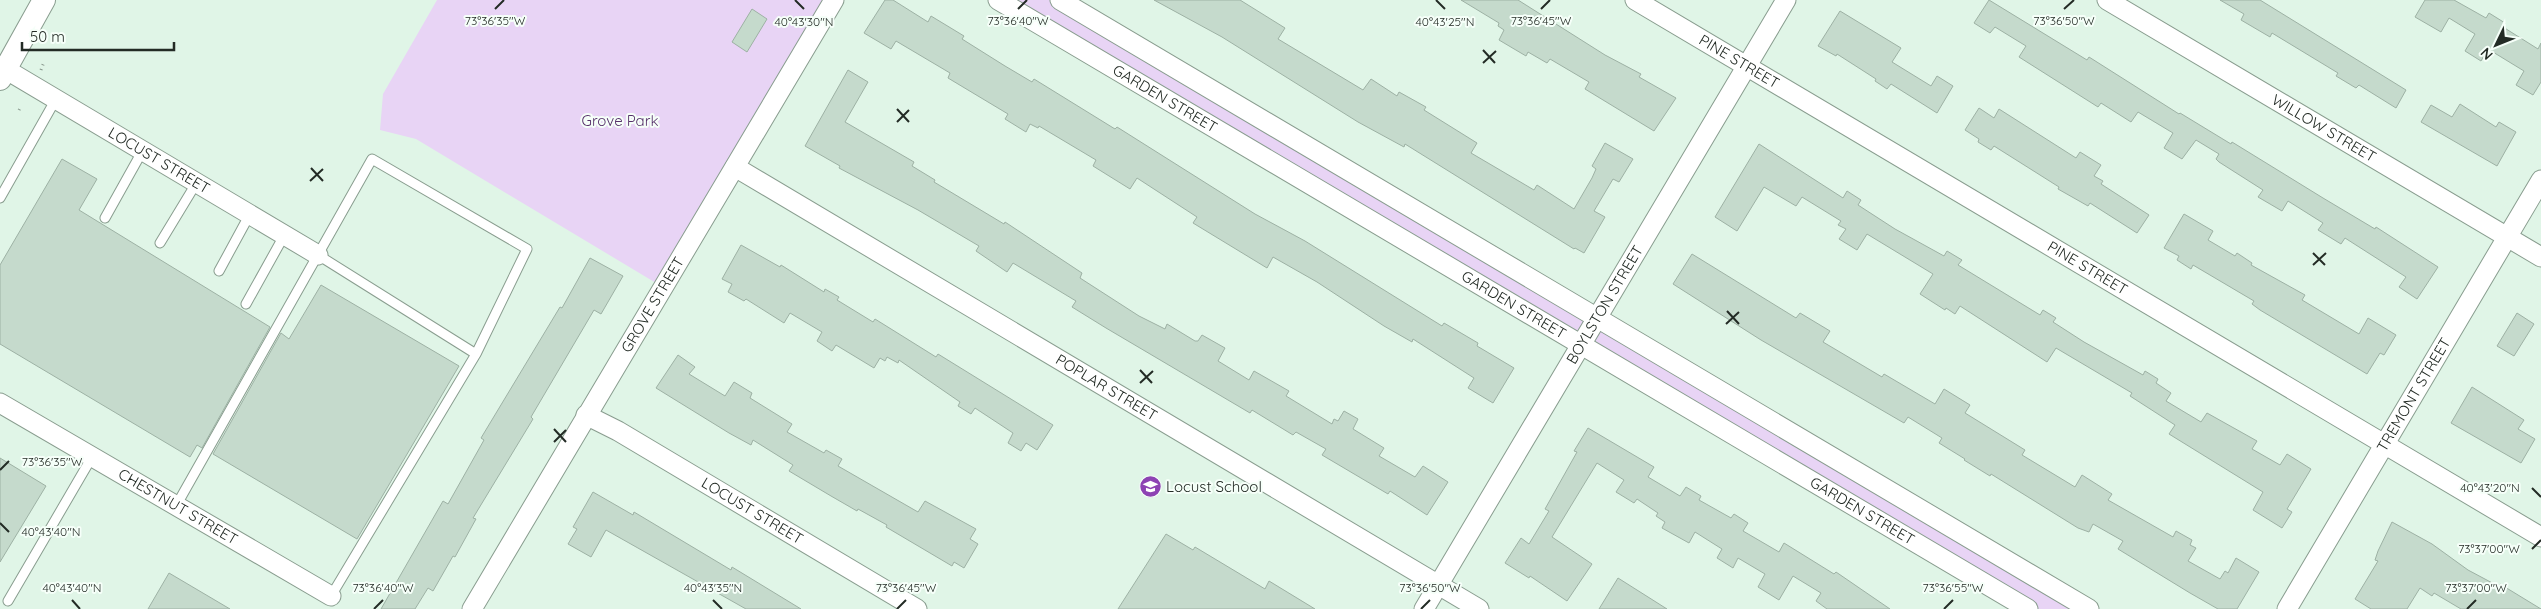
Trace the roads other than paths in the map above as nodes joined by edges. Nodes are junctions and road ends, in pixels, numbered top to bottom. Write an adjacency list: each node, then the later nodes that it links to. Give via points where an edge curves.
1 (44, 0): 9 (street)
2 (834, 0): 12 (street, GROVE STREET)
3 (998, 0): 17 (street, GARDEN STREET)
4 (1060, 0): 15 (street, GARDEN STREET)
5 (1635, 0): 8 (street, PINE STREET)
6 (1786, 0): 8 (street, BOYLSTON STREET)
7 (2107, 0): 21 (street, WILLOW STREET)
8 (1747, 66): 27 (street, BOYLSTON STREET); 32 (street, PINE STREET)
9 (2, 71): 10 (street, LOCUST STREET)
10 (56, 99): 11 (street, LOCUST STREET); 16 (lane)
11 (143, 150): 14 (street, LOCUST STREET); 19 (lane)
12 (735, 167): 31 (street, GROVE STREET); 38 (street, POPLAR STREET)
13 (2541, 180): 21 (street, TREMONT STREET)
14 (197, 182): 18 (street, LOCUST STREET); 22 (lane)
15 (1371, 184): 17 (street); 27 (street, GARDEN STREET)
16 (0, 198)
17 (1357, 212): 28 (street, GARDEN STREET)
18 (250, 214): 20 (street, LOCUST STREET); 25 (lane)
19 (105, 218)
20 (285, 234): 23 (street, LOCUST STREET); 26 (lane)
21 (2507, 237): 24 (street, WILLOW STREET); 32 (street, TREMONT STREET)
22 (160, 243)
23 (318, 255): 29 (lane); 29 (lane, via 372,159 527,249); 34 (lane)
24 (2541, 257)
25 (219, 271)
26 (246, 304)
27 (1597, 317): 28 (street, BOYLSTON STREET); 35 (street, GARDEN STREET)
28 (1581, 345): 37 (street, GARDEN STREET); 38 (street, BOYLSTON STREET)
29 (476, 354): 39 (lane)
30 (0, 404): 33 (street, CHESTNUT STREET)
31 (586, 415): 41 (street, GROVE STREET); 42 (street, LOCUST STREET)
32 (2384, 444): 36 (street, PINE STREET); 47 (street, TREMONT STREET)
33 (92, 457): 34 (street, CHESTNUT STREET); 40 (lane)
34 (176, 506): 39 (street, CHESTNUT STREET)
35 (1926, 512): 37 (street); 46 (street, GARDEN STREET)
36 (2541, 537)
37 (1911, 540): 45 (street, GARDEN STREET)
38 (1439, 585): 43 (street, BOYLSTON STREET); 44 (street, POPLAR STREET)
39 (331, 596)
40 (8, 601)
41 (472, 609)
42 (916, 609)
43 (1424, 609)
44 (1479, 609)
45 (2028, 609)
46 (2089, 609)
47 (2286, 609)

